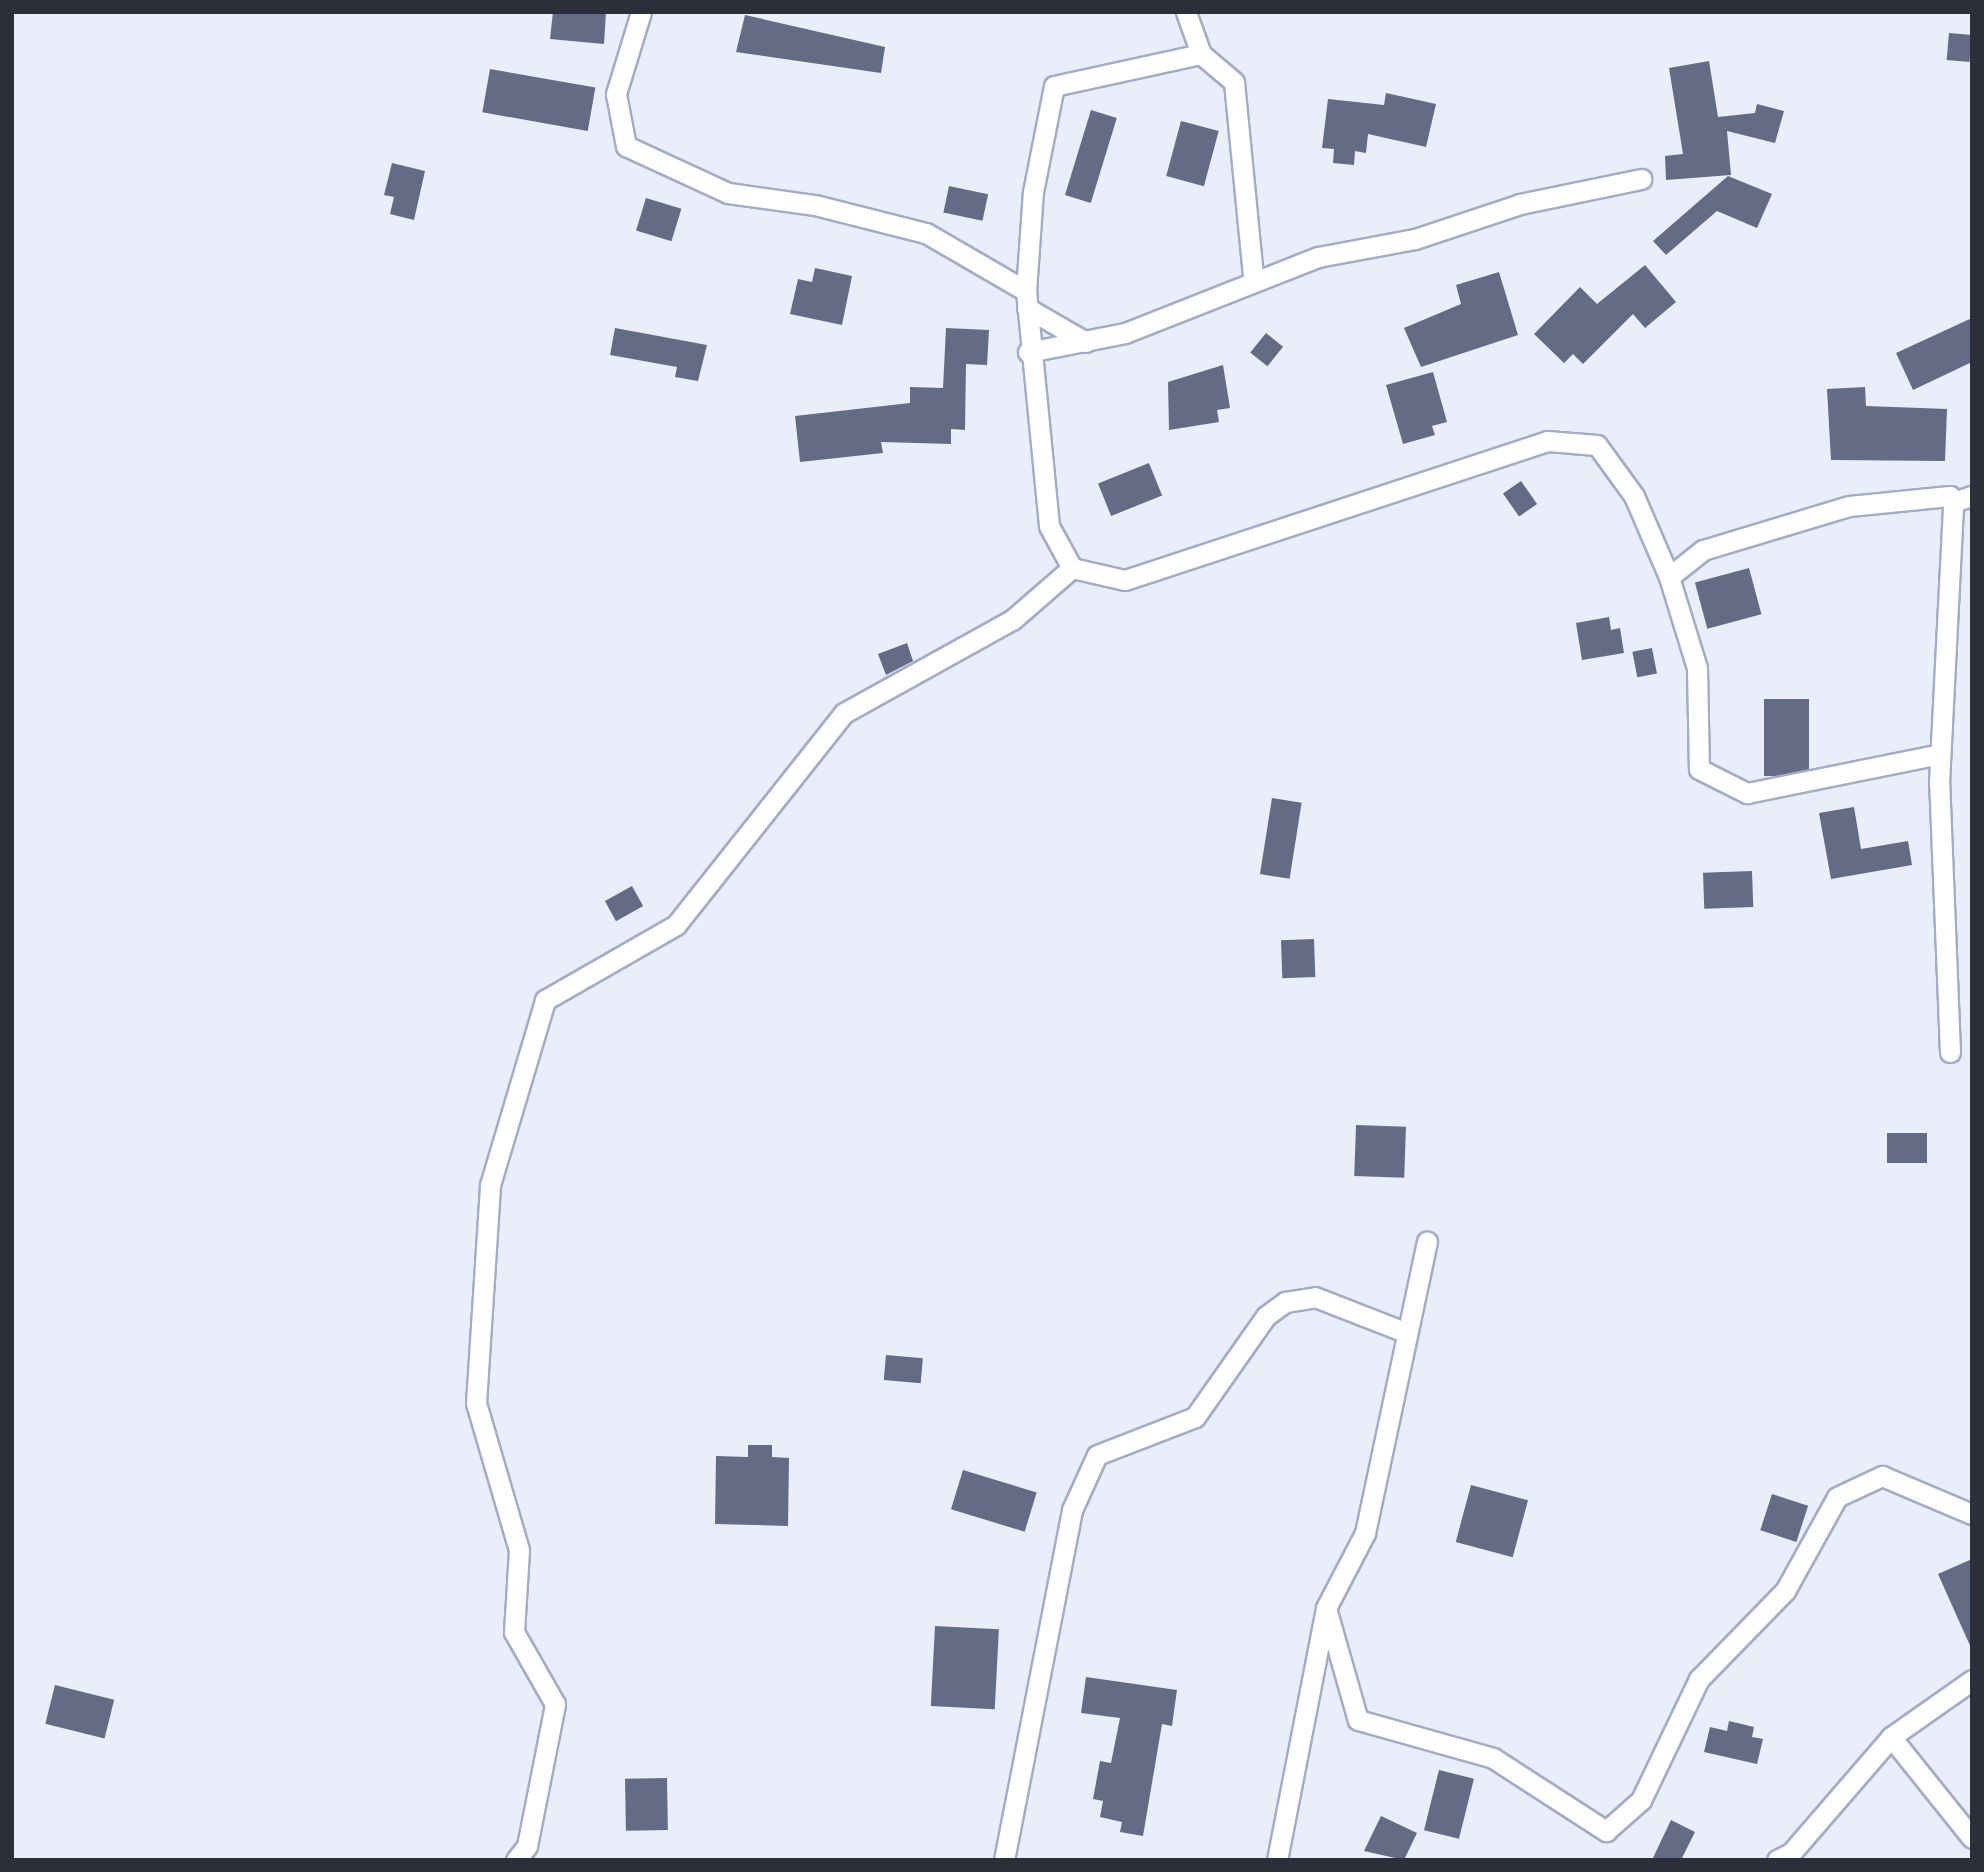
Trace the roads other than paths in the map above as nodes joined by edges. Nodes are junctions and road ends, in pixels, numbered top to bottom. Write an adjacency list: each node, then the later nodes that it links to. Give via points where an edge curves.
1 (641, 12): 6 (street, via 616,94 626,146 728,193 815,205 926,233)
2 (1186, 12): 3 (street)
3 (1201, 54): 5 (street, via 1234,82); 6 (street, via 1054,86 1032,192)
4 (1641, 179): 5 (street, via 1520,204 1415,239)
5 (1253, 277): 7 (street, via 1125,332)
6 (1026, 299): 7 (street); 8 (street)
7 (1086, 342): 8 (street)
8 (1028, 352): 11 (street, via 1044,436 1049,526)
9 (1972, 496): 10 (street)
10 (1953, 502): 12 (street, via 1950,496 1849,506 1703,550); 13 (street)
11 (1072, 568): 12 (street, via 1125,580 1547,441 1597,445 1634,496); 22 (street, via 1012,620 844,713 676,925 545,1000 490,1185 476,1403 519,1550 514,1632 555,1704 527,1846)
12 (1669, 578): 13 (street, via 1697,668 1699,769 1747,793)
13 (1940, 754): 14 (street)
14 (1950, 1052)
15 (1427, 1242): 16 (street)
16 (1405, 1332): 18 (street, via 1365,1533); 23 (street, via 1315,1297 1285,1302 1266,1316 1195,1417 1097,1455 1072,1510)
17 (1972, 1514): 18 (street, via 1881,1476 1837,1497 1785,1591 1699,1679 1641,1800 1606,1830 1493,1758 1358,1720)
18 (1326, 1608): 24 (street)
19 (1972, 1680): 20 (street)
20 (1891, 1737): 21 (street); 25 (street, via 1791,1853)
21 (1972, 1838)
22 (516, 1860)
23 (1004, 1860)
24 (1277, 1860)
25 (1777, 1860)

